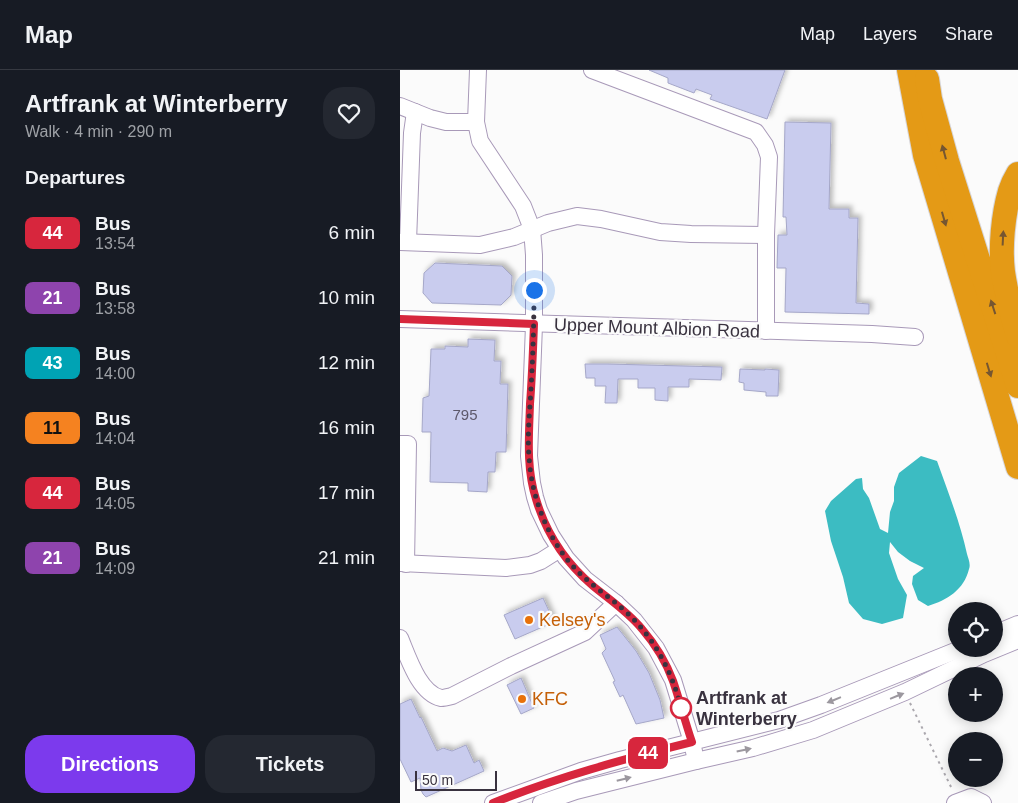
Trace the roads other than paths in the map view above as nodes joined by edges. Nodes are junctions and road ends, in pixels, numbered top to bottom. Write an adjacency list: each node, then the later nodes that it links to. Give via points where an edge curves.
1 (478, 70): 6 (street)
2 (592, 70): 9 (street, via 756,132 769,157)
3 (909, 70): 18 (highway, one-way to 18, via 925,155)
4 (925, 70): 16 (highway, one-way to 4, via 947,162)
5 (408, 109): 6 (street, via 446,122); 10 (street, via 412,133)
6 (476, 122): 8 (street, via 480,141 523,206)
7 (1018, 174): 15 (highway, one-way to 7, via 1003,270 1002,247 1010,192)
8 (532, 229): 9 (street, via 577,216 660,232); 10 (street, via 514,237 480,244); 12 (street)
9 (766, 235): 13 (street)
10 (404, 242)
11 (400, 320): 12 (street, Upper Mount Albion Road)
12 (534, 324): 13 (street, Upper Mount Albion Road); 19 (street, via 528,442 530,470 540,510)
13 (766, 331): 14 (street, Upper Mount Albion Road)
14 (915, 337)
15 (1018, 338)
16 (1018, 386)
17 (400, 444): 20 (street, via 408,444)
18 (1018, 467)
19 (560, 549): 20 (street, via 530,565 506,568); 21 (street, via 585,579)
20 (403, 563)
21 (616, 603): 24 (street, via 585,632 442,698 426,690); 27 (street, via 642,628 662,658)
22 (1018, 624): 23 (street)
23 (1003, 630)
24 (400, 638)
25 (1018, 640): 28 (street, one-way to 25, via 813,730)
26 (948, 654): 27 (street, one-way to 27, via 821,706)
27 (692, 742): 28 (street); 30 (street, via 620,760)
28 (696, 761): 31 (street, one-way to 28)
29 (957, 802): 32 (street, via 971,797)
30 (493, 803)
31 (541, 803)
32 (983, 803)

